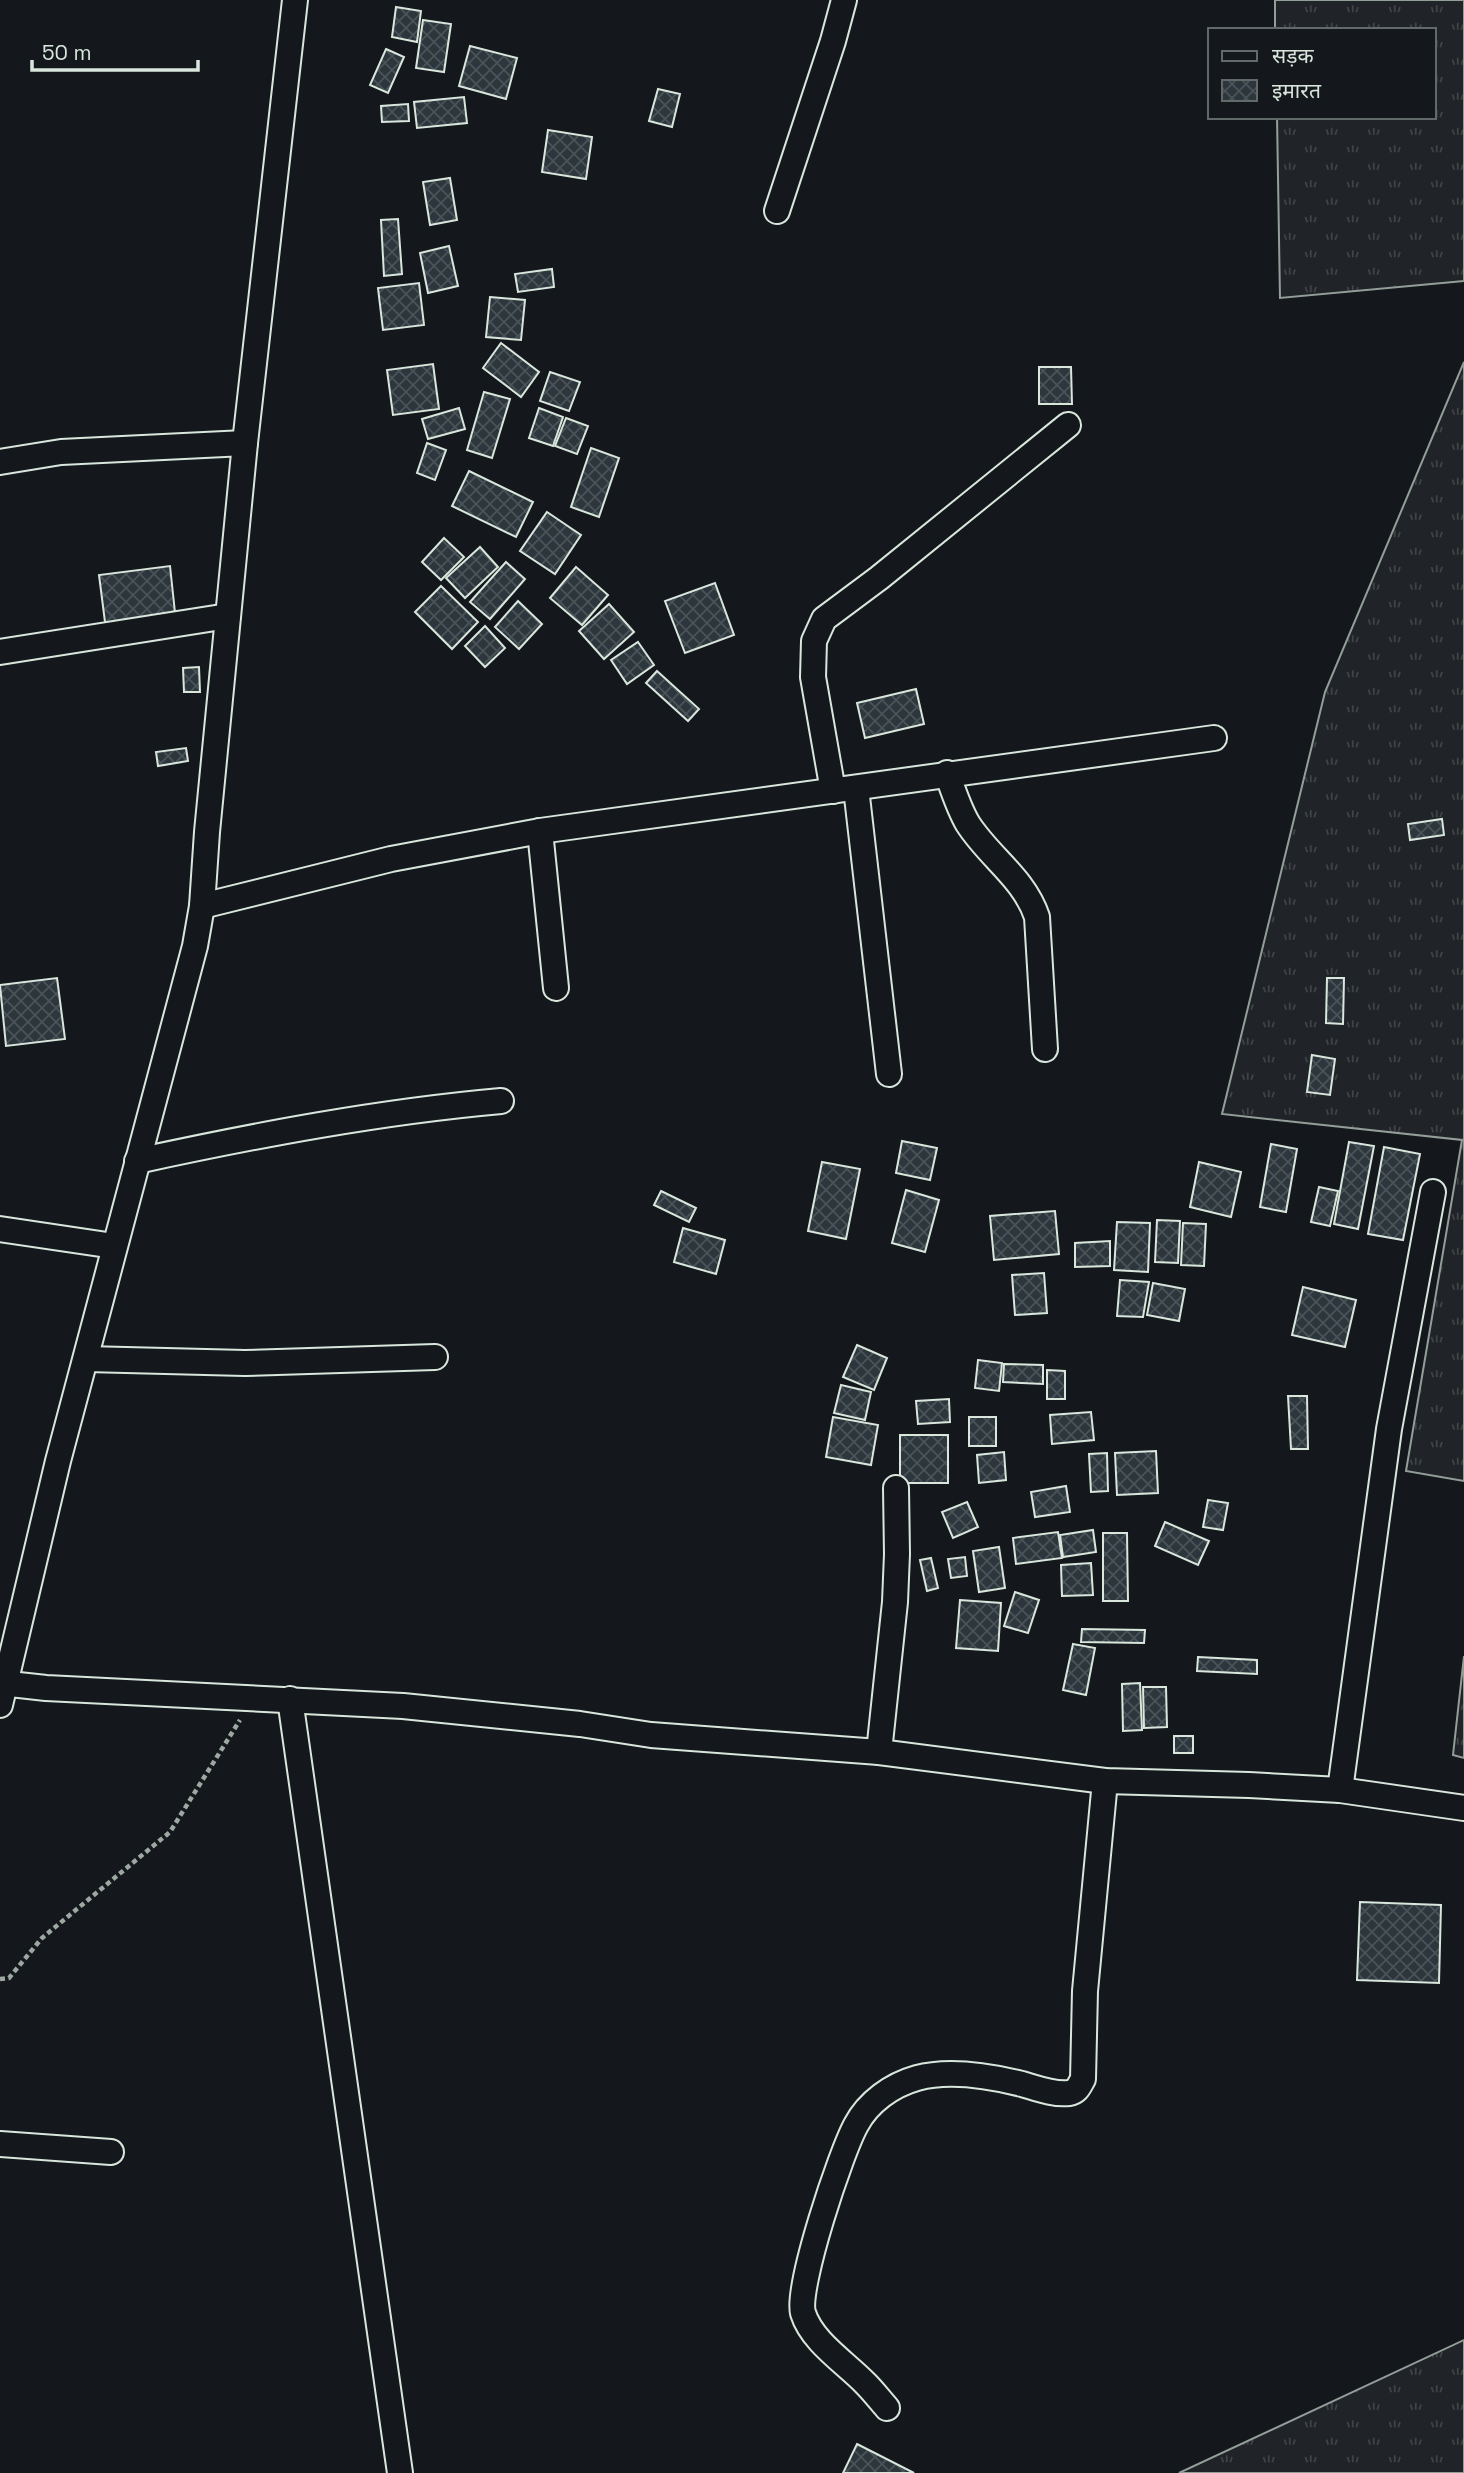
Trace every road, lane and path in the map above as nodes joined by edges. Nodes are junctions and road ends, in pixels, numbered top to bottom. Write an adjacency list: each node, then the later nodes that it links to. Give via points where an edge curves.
1 (295, 0): 5 (street)
2 (844, 0): 3 (street)
3 (777, 211)
4 (1068, 425): 11 (street, via 824,619 814,640 813,677)
5 (245, 443): 6 (street, via 61,452); 7 (street)
6 (0, 462)
7 (228, 616): 8 (street); 13 (street)
8 (0, 652)
9 (1214, 738): 10 (street)
10 (947, 773): 11 (street); 15 (street, via 968,824 1019,881 1037,917)
11 (845, 790): 12 (street); 16 (street)
12 (540, 831): 13 (street, via 391,859); 14 (street)
13 (202, 906): 18 (street)
14 (556, 988)
15 (1045, 1049)
16 (889, 1074)
17 (501, 1101): 18 (street, via 352,1120)
18 (137, 1161): 21 (street)
19 (1433, 1192): 30 (street, via 1389,1429)
20 (0, 1229): 21 (street)
21 (114, 1245): 23 (street)
22 (435, 1357): 23 (street, via 245,1363)
23 (86, 1359): 25 (street)
24 (896, 1488): 28 (street, via 895,1602)
25 (2, 1691): 26 (street, via 46,1688)
26 (253, 1699): 27 (street); 32 (path, via 170,1832 42,1938 9,1978)
27 (290, 1699): 28 (street, via 403,1706 651,1735); 36 (street)
28 (879, 1752): 29 (street)
29 (1105, 1781): 30 (street); 35 (street, via 1085,1991 1083,2079 1078,2089 1057,2093 1009,2081 944,2074 896,2085 856,2124 831,2192 810,2258 802,2311 819,2339)
30 (1340, 1790): 31 (street)
31 (1464, 1808)
32 (0, 1979)
33 (0, 2144): 34 (street)
34 (111, 2152)
35 (887, 2408)
36 (400, 2473)

